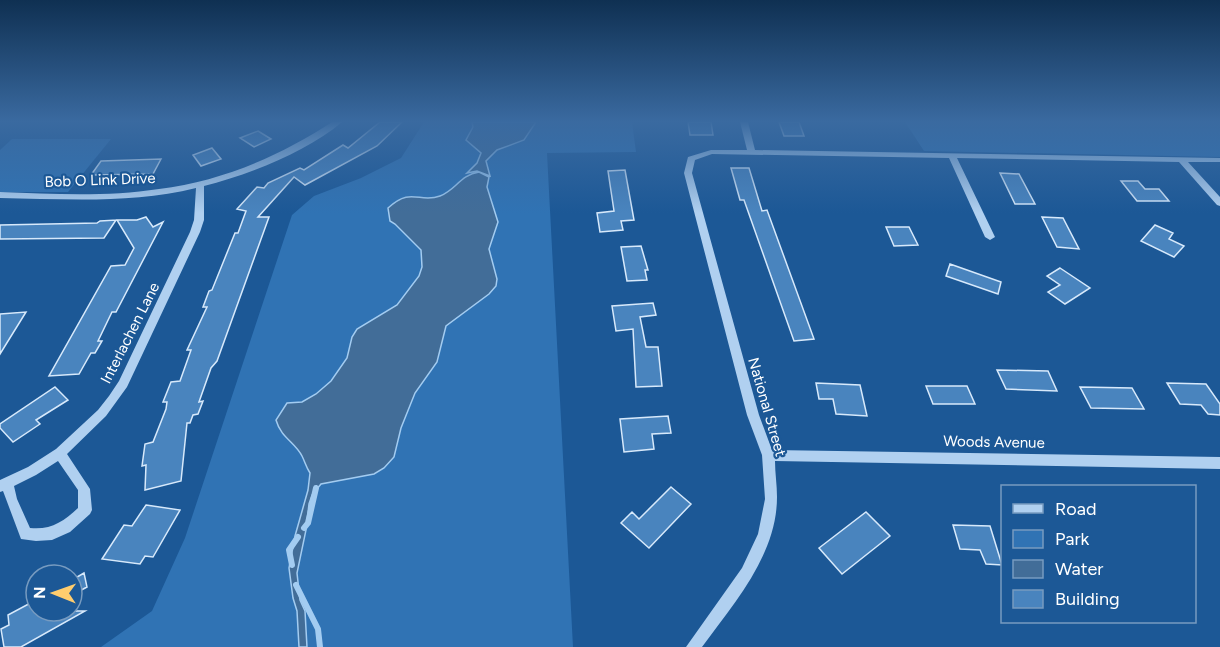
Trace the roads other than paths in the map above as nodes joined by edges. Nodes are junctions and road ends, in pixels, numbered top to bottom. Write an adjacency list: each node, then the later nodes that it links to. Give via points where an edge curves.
1 (285, 152): 7 (street, Bob O Link Drive)
2 (710, 152): 12 (street, National Street, via 691,159 688,173 753,415)
3 (762, 152): 4 (street)
4 (952, 156): 5 (street); 10 (street)
5 (1182, 160): 6 (street); 9 (street)
6 (1220, 160)
7 (200, 185): 8 (street, Bob O Link Drive, via 117,196); 11 (street, Interlachen Lane, via 199,220 191,244 123,384 102,413)
8 (0, 195)
9 (1220, 203)
10 (990, 237)
11 (60, 453): 14 (street, Interlachen Lane); 14 (street, via 84,489 85,510 66,529 43,536 26,534)
12 (768, 455): 13 (street, Woods Avenue); 15 (street, National Street, via 770,507 759,551)
13 (1220, 463)
14 (3, 485)
15 (693, 647)

